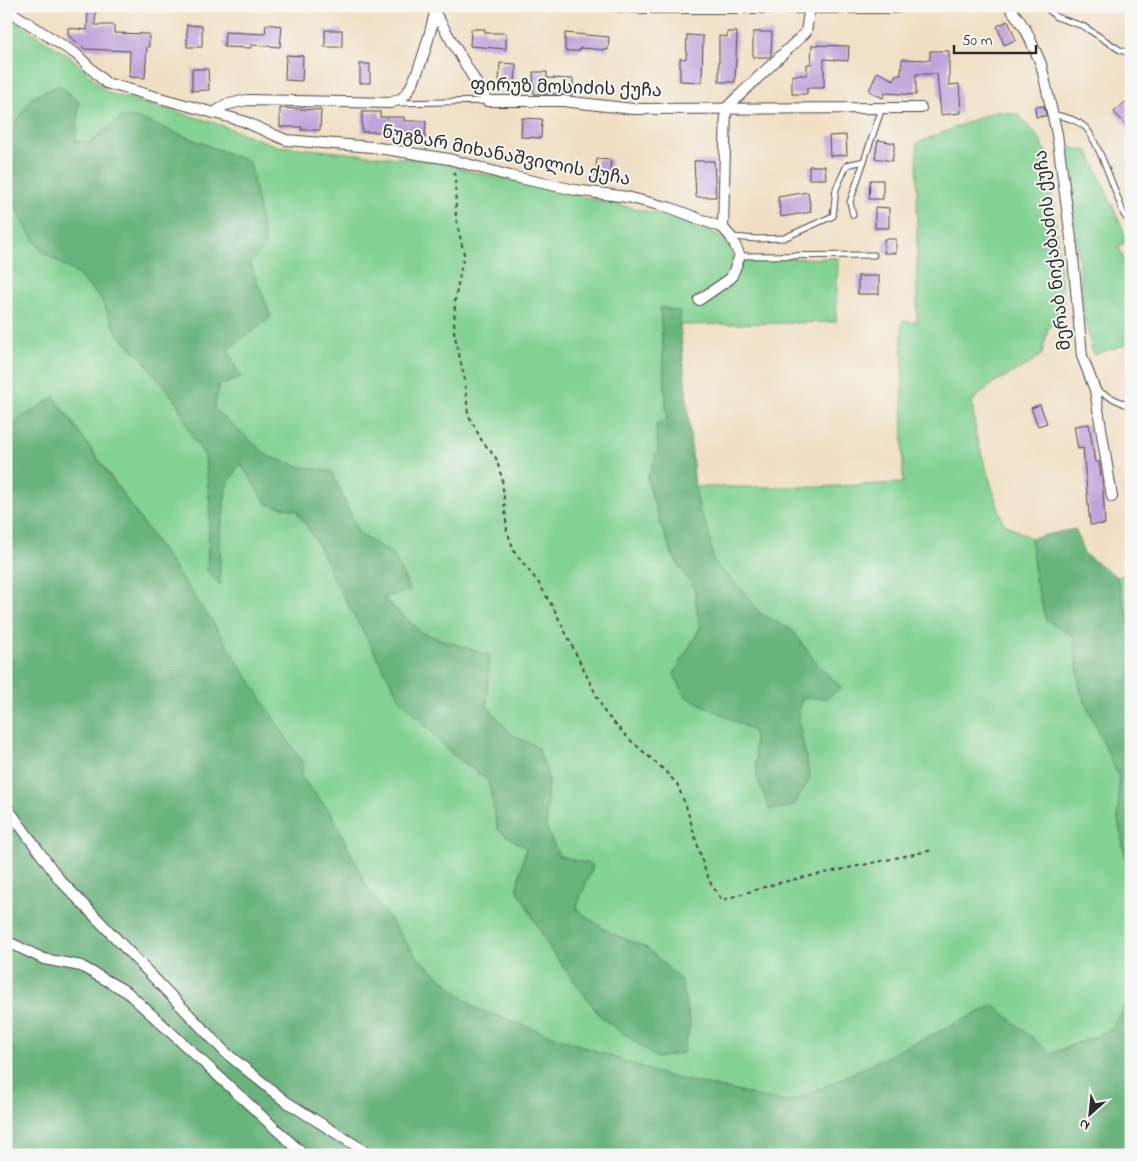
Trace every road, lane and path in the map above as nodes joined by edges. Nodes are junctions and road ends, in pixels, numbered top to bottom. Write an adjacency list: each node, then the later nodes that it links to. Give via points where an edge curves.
1 (616, 6): 5 (street)
2 (904, 6): 6 (street)
3 (1009, 6): 16 (street, მერაბ ნიქაბაძის ქუჩა, via 1026,30 1041,64)
4 (1045, 6): 9 (lane, via 1056,17 1083,26)
5 (811, 7): 6 (street); 13 (street, via 806,32)
6 (877, 7)
7 (6, 9): 15 (street, ნუგზარ მიხანაშვილის ქუჩა, via 76,54 106,83)
8 (433, 10): 10 (street); 11 (street, via 426,49 416,76 403,97)
9 (1131, 54)
10 (487, 101): 11 (lane, ფირუზ მოსიძის ქუჩა); 13 (street, ფირუზ მოსიძის ქუჩა, via 563,101 633,109)
11 (391, 103): 15 (street, ფირუზ მოსიძის ქუჩა, via 247,100 225,105)
12 (882, 107): 13 (street, ფირუზ მოსიძის ქუჩა); 14 (street, ფირუზ მოსიძის ქუჩა); 18 (lane)
13 (726, 108): 21 (street)
14 (920, 108)
15 (214, 113): 17 (street, ნუგზარ მიხანაშვილის ქუჩა, via 243,121 286,140 372,147)
16 (1052, 114): 20 (lane, via 1072,118 1086,127 1124,215); 26 (street, მერაბ ნიქაბაძის ქუჩა, via 1072,246 1082,356)
17 (449, 159): 21 (street, ნუგზარ მიხანაშვილის ქუჩა, via 510,176 662,206); 30 (path, via 455,176 456,219 464,254 454,300 454,332 468,414 482,441 496,458 502,478 507,531 515,553 554,609 605,714 676,784 704,867 722,900 778,883)
18 (864, 161): 19 (lane, via 850,202); 22 (lane, via 847,165 836,189 833,216 784,238)
19 (853, 215)
20 (1131, 222)
21 (723, 228): 22 (street, ნუგზარ მიხანაშვილის ქუჩა)
22 (731, 237): 24 (street, ნუგზარ მიხანაშვილის ქუჩა)
23 (874, 255): 24 (lane)
24 (740, 256): 25 (street, via 731,278)
25 (699, 300)
26 (1095, 390): 27 (lane); 28 (street, მერაბ ნიქაბაძის ქუჩა)
27 (1131, 407)
28 (1112, 497)
29 (6, 806): 33 (street, via 58,879 226,1052 285,1101)
30 (933, 850)
31 (6, 941): 32 (street, via 44,959 81,966 128,992)
32 (304, 1155)
33 (371, 1155)

